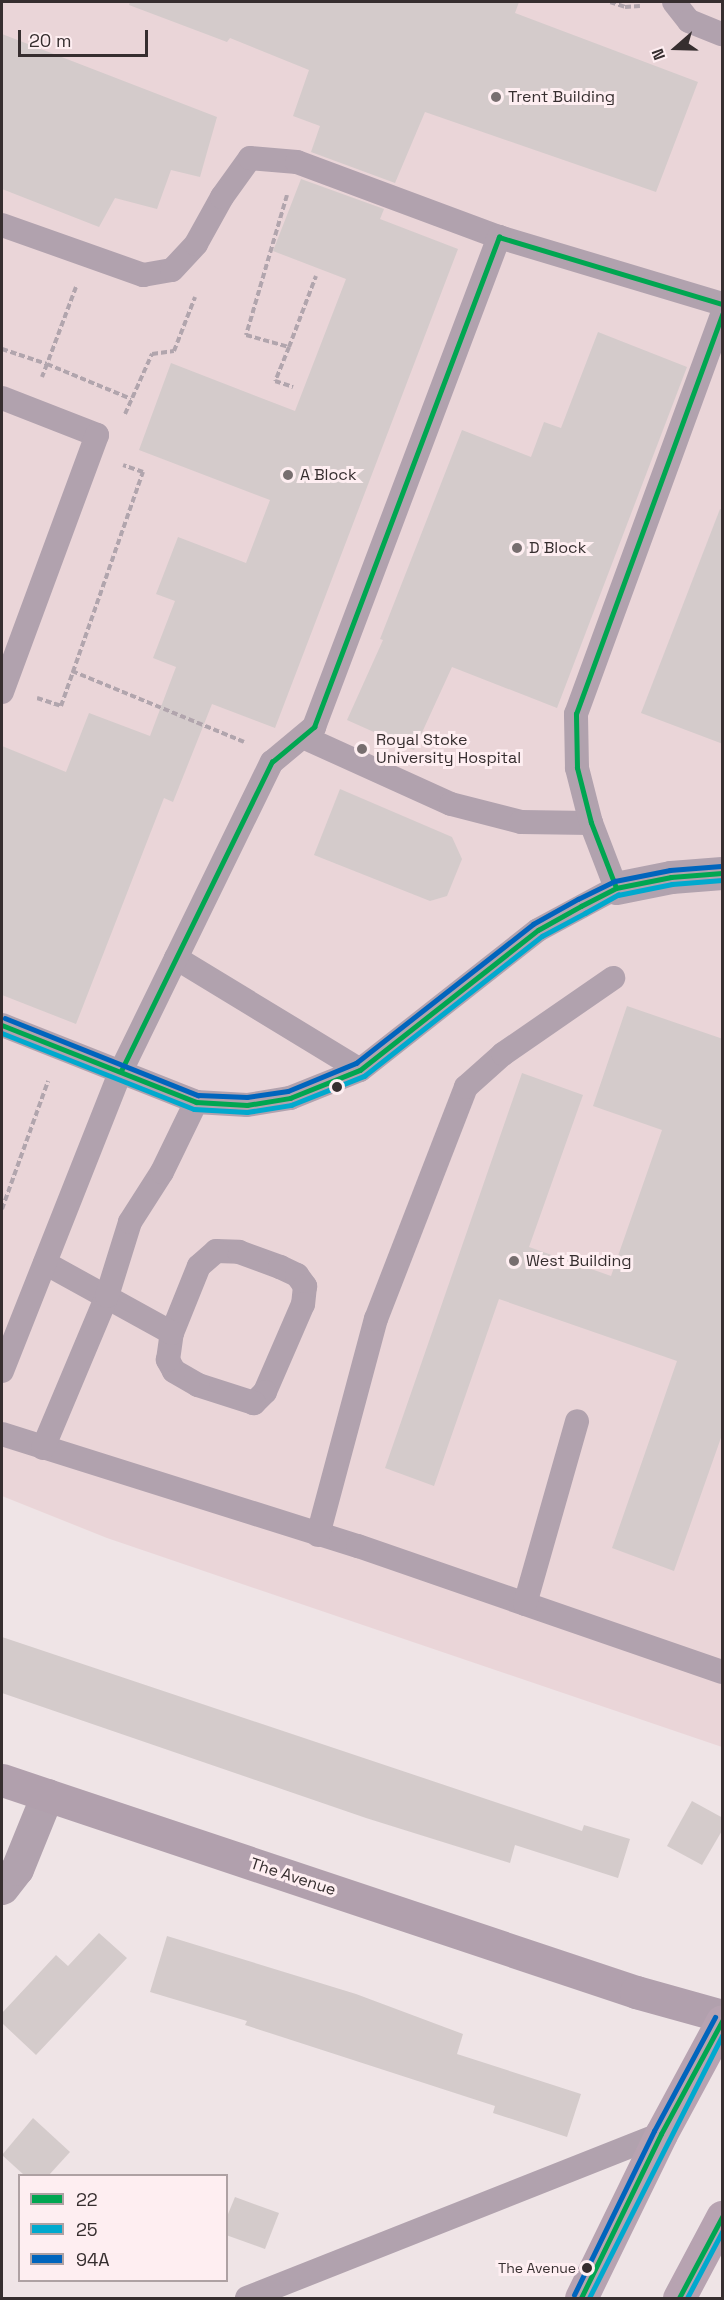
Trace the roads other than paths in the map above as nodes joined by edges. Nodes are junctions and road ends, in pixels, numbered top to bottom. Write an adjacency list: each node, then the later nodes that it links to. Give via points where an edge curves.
1 (674, 2): 2 (lane, via 688,21)
2 (723, 34)
3 (2, 225): 4 (lane, via 86,258 143,275 172,270 190,250 250,158 297,162)
4 (499, 237): 5 (lane); 9 (lane, via 314,727)
5 (723, 304)
6 (723, 314): 10 (lane, via 576,714 577,768)
7 (2, 398): 8 (lane, via 97,435)
8 (3, 690)
9 (303, 737): 10 (lane, via 451,804 520,822); 13 (lane, via 272,762)
10 (591, 823): 12 (lane)
11 (723, 873): 12 (street, via 671,877)
12 (616, 888): 17 (lane, via 538,930)
13 (176, 958): 16 (lane); 17 (lane)
14 (613, 978): 26 (lane, via 503,1054 466,1087 376,1319)
15 (2, 1025): 16 (lane)
16 (121, 1071): 18 (lane); 19 (lane)
17 (360, 1071): 18 (lane, via 290,1098 247,1105)
18 (196, 1102): 20 (lane, via 162,1172 130,1222)
19 (45, 1263): 20 (lane); 22 (lane)
20 (107, 1296): 21 (lane); 25 (lane)
21 (172, 1333): 21 (lane, via 199,1266 216,1251 239,1252 280,1267 297,1275 304,1286 303,1304 265,1392 254,1403 198,1385 174,1371 168,1360)
22 (2, 1371)
23 (577, 1420): 27 (lane)
24 (2, 1434): 25 (lane)
25 (44, 1448): 26 (lane)
26 (318, 1535): 27 (lane)
27 (525, 1604): 28 (lane)
28 (723, 1672)
29 (2, 1780): 30 (street, The Avenue)
30 (47, 1795): 31 (street, via 17,1869); 32 (street, The Avenue, via 636,1992)
31 (2, 1888)
32 (723, 2016)
33 (723, 2021): 34 (highway)
34 (661, 2134): 36 (lane); 37 (highway)
35 (723, 2217): 38 (highway)
36 (247, 2298)
37 (581, 2298)
38 (679, 2298)

